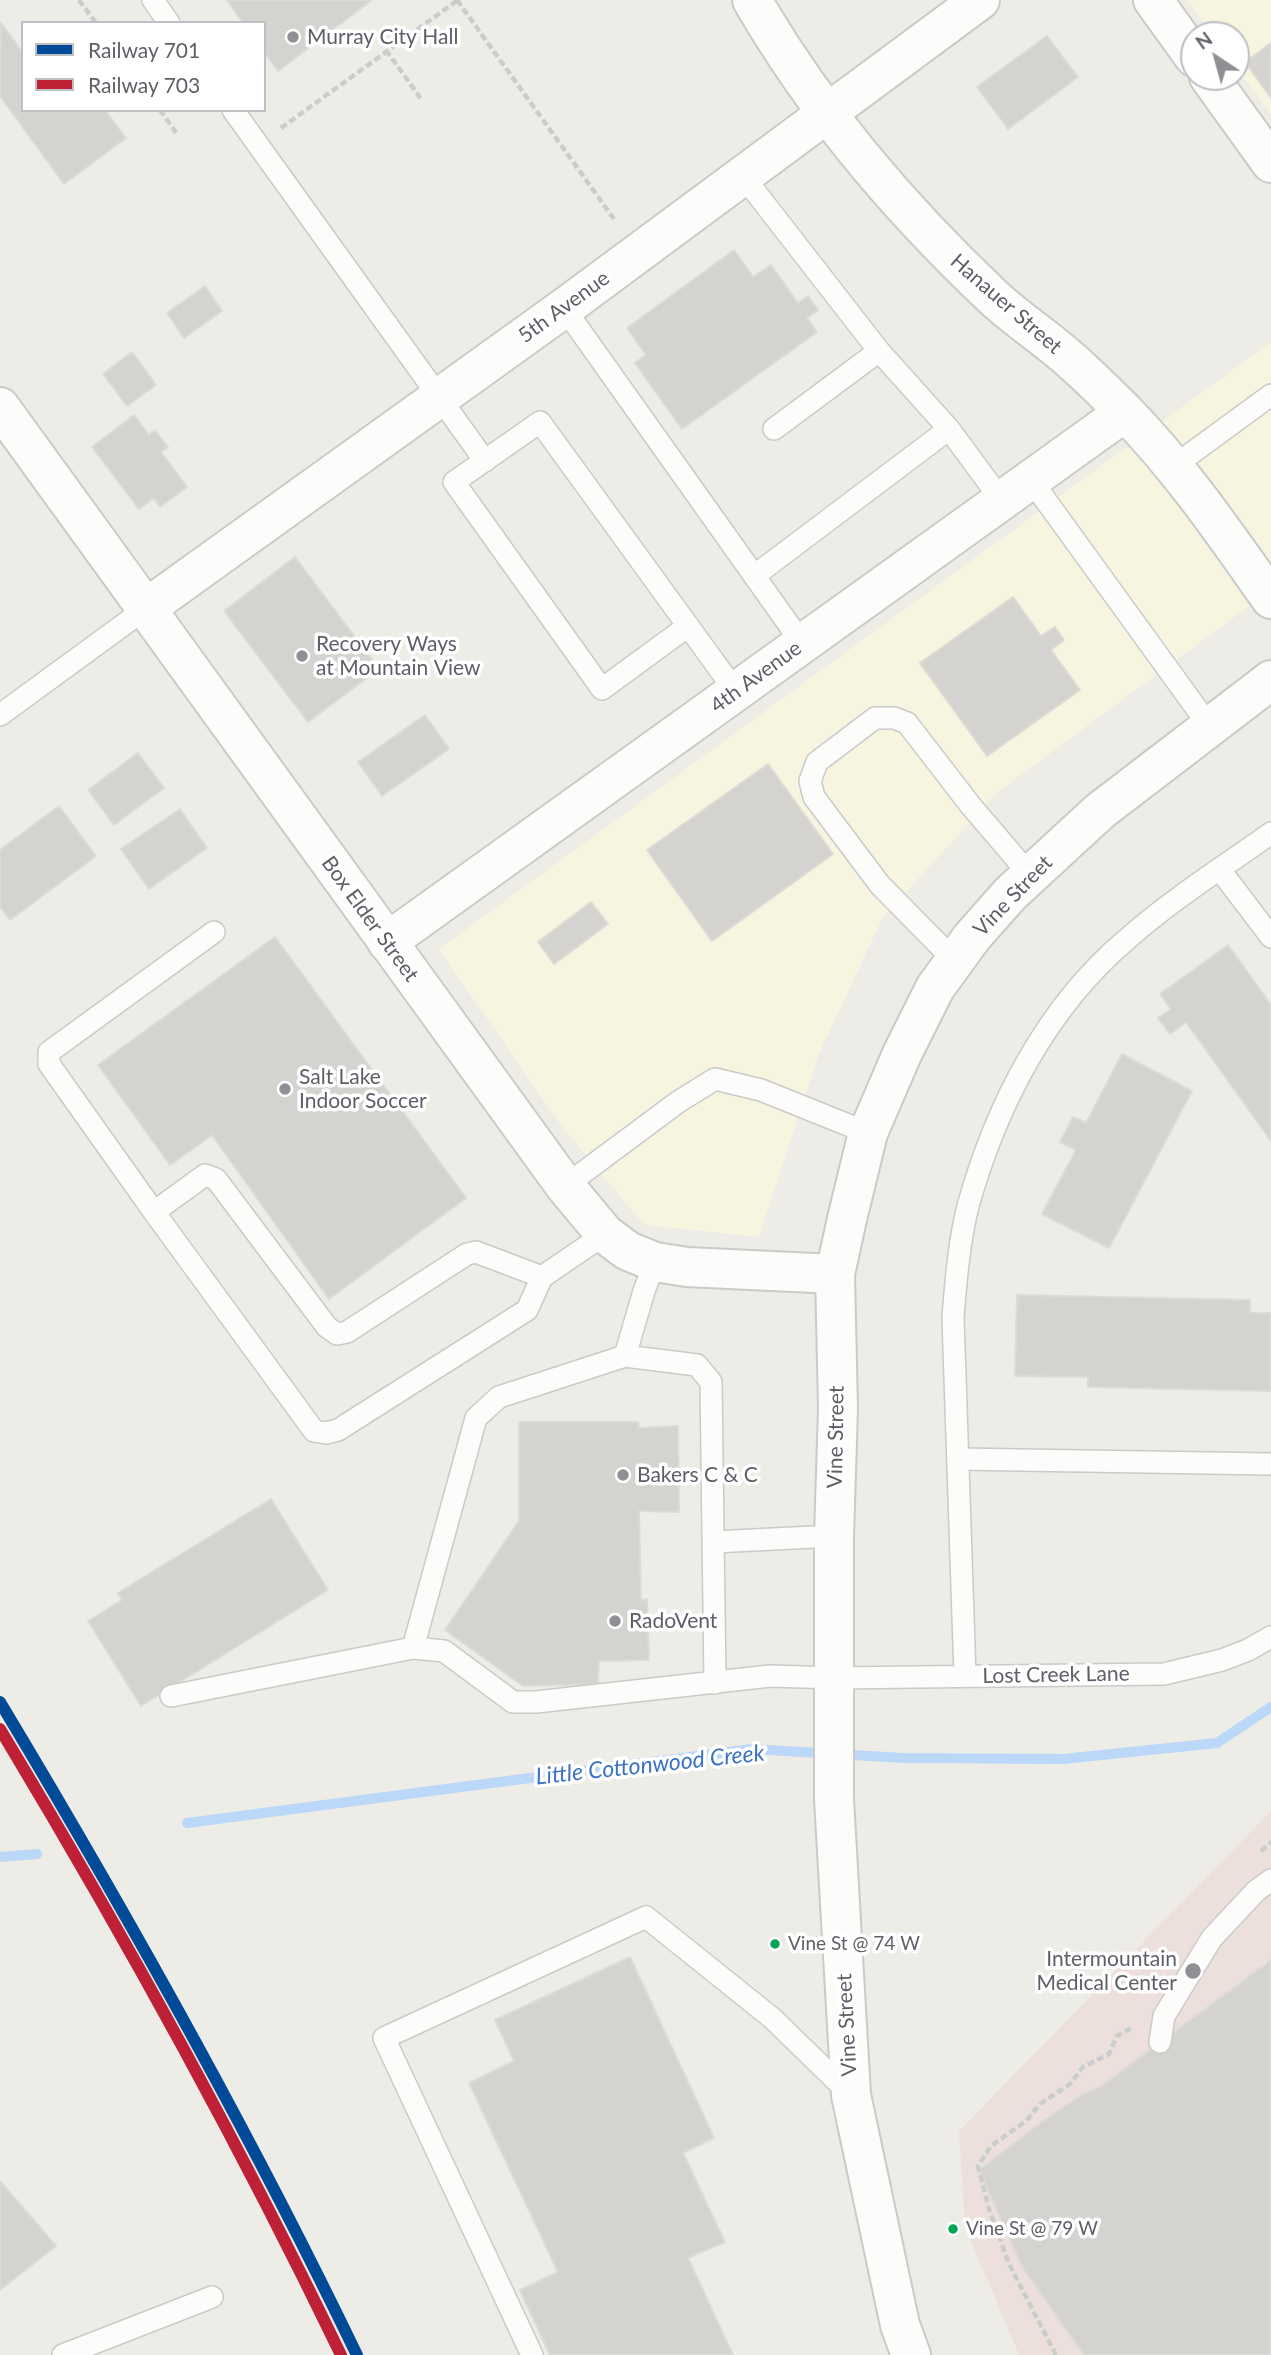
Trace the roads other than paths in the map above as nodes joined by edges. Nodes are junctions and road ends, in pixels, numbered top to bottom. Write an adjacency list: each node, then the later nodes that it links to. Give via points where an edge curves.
1 (153, 0): 5 (lane)
2 (752, 0): 9 (street, Hanauer Street)
3 (980, 0): 9 (street, 5th Avenue)
4 (1153, 0): 6 (street)
5 (168, 21)
6 (1180, 38)
7 (1219, 91): 10 (street)
8 (234, 112): 15 (lane)
9 (827, 114): 11 (street, 5th Avenue); 17 (street, Hanauer Street, via 922,228 995,299 1067,356)
10 (1271, 163)
11 (743, 176): 12 (street, 5th Avenue); 13 (lane)
12 (564, 308): 15 (street, 5th Avenue); 23 (lane)
13 (879, 351): 18 (lane); 19 (lane)
14 (1271, 395): 21 (lane)
15 (439, 397): 20 (lane); 25 (street, 5th Avenue)
16 (0, 407): 25 (street, Box Elder Street)
17 (1125, 412): 21 (street, Hanauer Street); 22 (street, 4th Avenue)
18 (774, 429)
19 (948, 429): 22 (lane); 23 (lane)
20 (485, 461): 26 (lane, via 540,422); 26 (lane, via 454,482 602,690)
21 (1174, 466): 24 (street, Hanauer Street)
22 (1017, 491): 27 (street, 4th Avenue); 31 (lane)
23 (754, 576): 27 (lane)
24 (1271, 599)
25 (145, 609): 30 (lane); 37 (street, Box Elder Street)
26 (688, 626): 29 (lane)
27 (802, 643): 29 (street, 4th Avenue)
28 (1271, 680): 31 (street, Vine Street)
29 (736, 692): 37 (street, 4th Avenue)
30 (0, 715)
31 (1210, 727): 34 (street, Vine Street, via 1100,811)
32 (1271, 833): 33 (lane)
33 (1220, 870): 36 (lane); 47 (lane, via 1165,907 1089,976 1045,1032 1010,1093 986,1149 958,1263 953,1317)
34 (1030, 875): 38 (street, Vine Street); 38 (lane, via 907,723 875,718 817,762 810,781 814,797 880,885)
35 (214, 932): 41 (lane, via 49,1052 49,1064)
36 (1271, 937)
37 (387, 942): 40 (street, Box Elder Street)
38 (955, 961): 39 (street, Vine Street, via 935,988)
39 (868, 1133): 40 (lane, via 761,1090 715,1079); 44 (street, Vine Street)
40 (565, 1186): 42 (street, Box Elder Street)
41 (154, 1212): 45 (lane, via 205,1175 216,1179 327,1327 337,1334 347,1332 467,1254 476,1252); 45 (lane, via 314,1431 338,1430 527,1310)
42 (605, 1234): 43 (street, Box Elder Street, via 628,1251); 45 (lane)
43 (655, 1262): 44 (street, Box Elder Street); 46 (lane)
44 (835, 1274): 49 (street, Vine Street, via 838,1409)
45 (542, 1277)
46 (625, 1356): 50 (lane, via 697,1365 711,1382); 52 (lane, via 499,1397 477,1418)
47 (958, 1459): 48 (lane); 53 (lane)
48 (1271, 1464)
49 (834, 1536): 50 (lane); 55 (street, Vine Street)
50 (713, 1542): 54 (lane)
51 (1271, 1637): 53 (lane, Lost Creek Lane, via 1222,1660 1164,1674)
52 (413, 1648): 54 (lane, Lost Creek Lane, via 444,1651 513,1702); 56 (lane)
53 (965, 1676): 55 (lane, Lost Creek Lane)
54 (715, 1683): 55 (lane, Lost Creek Lane, via 770,1676)
55 (834, 1694): 59 (street, Vine Street, via 834,1799)
56 (171, 1696)
57 (1271, 1880): 58 (lane, via 1212,1938 1164,2016)
58 (1160, 2042)
59 (851, 2095): 62 (lane, via 772,2018 646,1917 384,2038); 63 (street, Vine Street, via 900,2325)
60 (212, 2297): 61 (lane)
61 (63, 2355)
62 (532, 2355)
63 (911, 2355)

